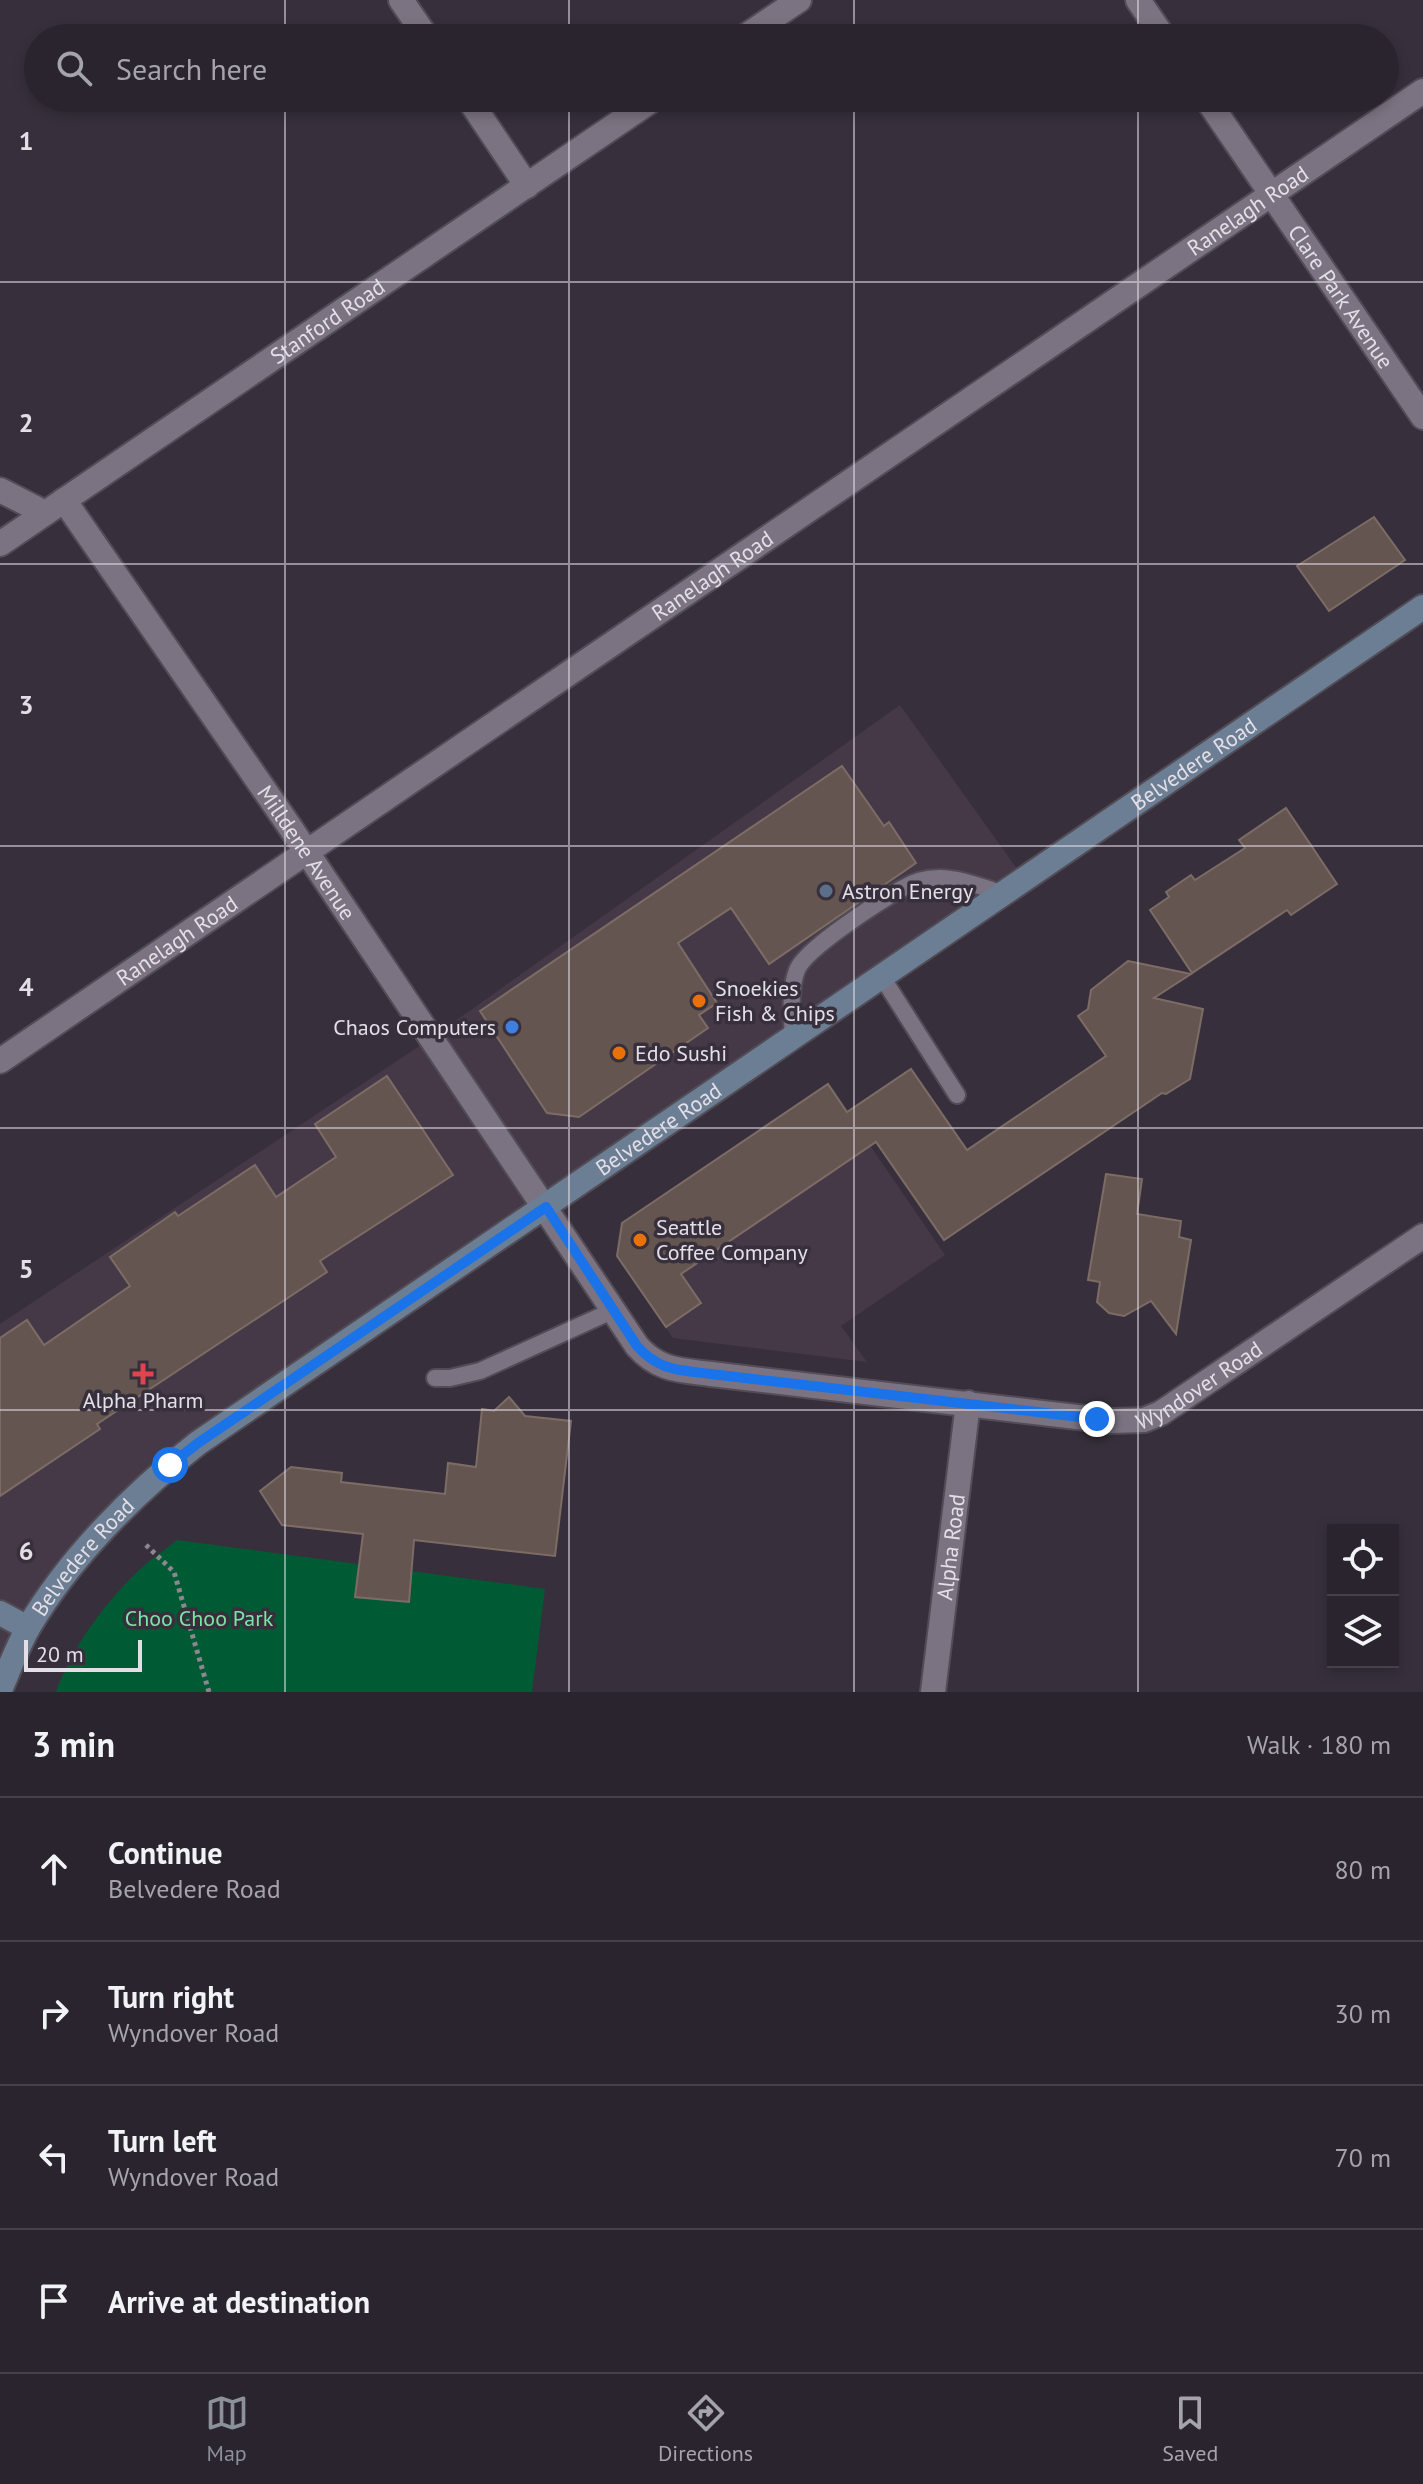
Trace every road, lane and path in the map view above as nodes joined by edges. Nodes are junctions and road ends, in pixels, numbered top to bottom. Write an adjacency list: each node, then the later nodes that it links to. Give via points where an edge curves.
1 (401, 0): 4 (street)
2 (799, 0): 5 (street)
3 (1138, 0): 6 (street)
4 (417, 24)
5 (764, 24)
6 (1154, 24)
7 (1423, 91): 8 (street, Ranelagh Road)
8 (1399, 107)
9 (477, 112): 13 (street)
10 (635, 112): 13 (street, Stanford Road)
11 (1216, 112): 14 (street, Clare Park Avenue)
12 (1392, 112): 14 (street, Ranelagh Road)
13 (527, 186): 17 (street, Stanford Road)
14 (1272, 193): 15 (street, Clare Park Avenue); 20 (street, Ranelagh Road)
15 (1423, 417)
16 (0, 490): 17 (street, Milldene Avenue)
17 (55, 507): 18 (street, Stanford Road); 20 (street, Milldene Avenue)
18 (0, 544)
19 (1423, 607): 21 (main road, Belvedere Road)
20 (306, 851): 24 (street, Ranelagh Road); 26 (street, Milldene Avenue)
21 (1005, 894): 22 (main road, Belvedere Road); 23 (lane, via 968,882 928,879 903,888 814,948 797,971)
22 (882, 977): 23 (main road, Belvedere Road); 25 (lane)
23 (793, 1038): 26 (main road, Belvedere Road)
24 (0, 1061)
25 (957, 1095)
26 (546, 1207): 28 (street, Wyndover Road); 33 (main road, Belvedere Road, via 170,1465 99,1535)
27 (1423, 1236): 30 (street, Wyndover Road, via 1144,1420 1111,1421)
28 (614, 1310): 29 (lane, via 480,1371); 30 (street, Wyndover Road, via 649,1359 675,1369)
29 (435, 1378)
30 (968, 1403): 36 (street, Alpha Road)
31 (146, 1545): 35 (path, via 174,1572)
32 (0, 1613): 33 (main road)
33 (28, 1628): 34 (main road, Belvedere Road)
34 (3, 1674)
35 (209, 1692)
36 (933, 1692)

